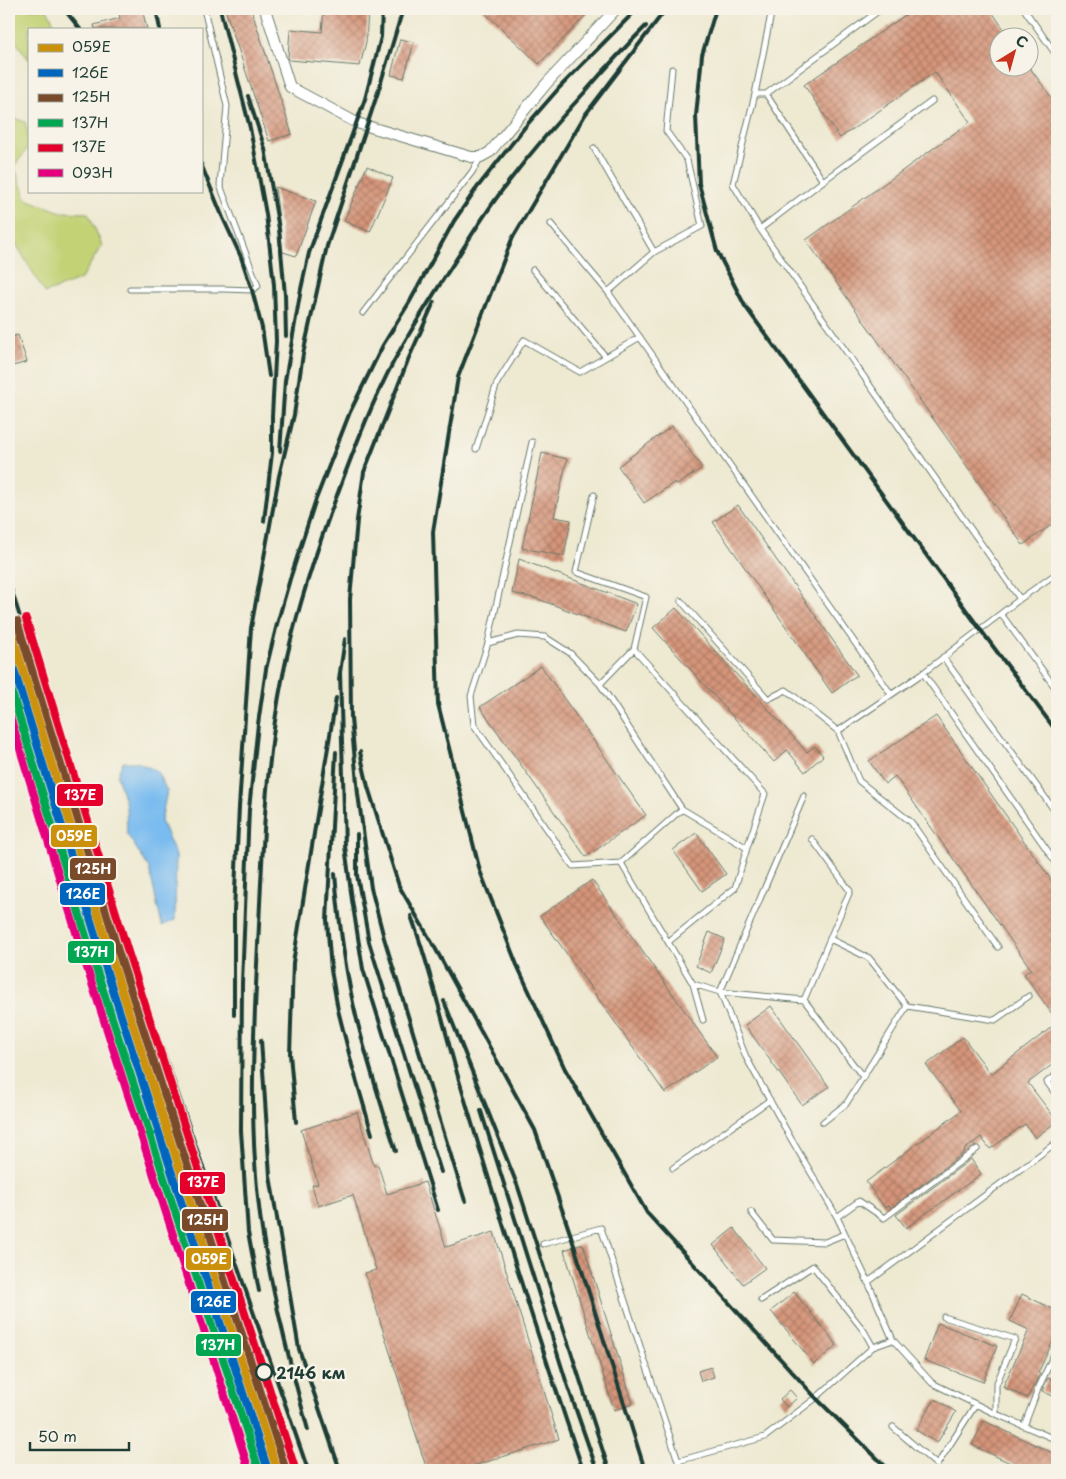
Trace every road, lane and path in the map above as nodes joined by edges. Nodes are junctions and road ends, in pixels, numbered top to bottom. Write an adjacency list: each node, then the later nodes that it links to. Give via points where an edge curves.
1 (204, 9): 19 (lane, via 227,106 220,185 258,286 252,290)
2 (265, 9): 13 (street, via 290,87 357,123 471,157)
3 (616, 9): 13 (street, via 547,83 490,152)
4 (772, 9): 9 (lane)
5 (880, 9): 10 (lane)
6 (1024, 9): 7 (lane)
7 (1057, 56)
8 (672, 69): 17 (lane, via 666,131 687,160 702,226)
9 (755, 94): 10 (lane); 16 (lane, via 733,184)
10 (766, 94): 14 (lane)
11 (932, 101): 14 (lane)
12 (594, 148): 17 (lane)
13 (481, 157): 21 (lane)
14 (823, 181): 16 (lane)
15 (551, 224): 20 (lane)
16 (760, 229): 28 (lane)
17 (654, 252): 20 (lane)
18 (533, 270): 23 (lane)
19 (130, 289)
20 (608, 292): 22 (lane)
21 (363, 313)
22 (640, 337): 23 (lane); 37 (lane)
23 (606, 357): 25 (lane, via 580,372 524,340 497,383)
24 (532, 442): 31 (lane)
25 (476, 449)
26 (594, 495): 32 (lane, via 576,572 646,596)
27 (1057, 573): 28 (lane)
28 (1020, 599): 30 (lane)
29 (681, 601): 38 (lane, via 768,699 786,690)
30 (1001, 614): 33 (lane); 36 (lane)
31 (488, 643): 35 (lane, via 518,634 546,637 570,653); 44 (lane, via 471,696 474,725 573,866)
32 (634, 649): 35 (lane); 43 (lane, via 765,794)
33 (943, 657): 34 (lane); 41 (lane)
34 (922, 673): 37 (lane); 45 (lane)
35 (600, 684): 40 (lane)
36 (1057, 690)
37 (891, 694): 38 (lane)
38 (838, 731): 48 (lane, via 859,781 911,822)
39 (804, 796): 50 (lane)
40 (682, 809): 43 (lane); 44 (lane)
41 (1057, 814)
42 (812, 839): 46 (lane, via 850,891)
43 (747, 848): 47 (lane, via 735,888)
44 (621, 863): 47 (lane)
45 (1057, 864)
46 (830, 939): 52 (lane); 53 (lane, via 869,958)
47 (668, 942): 49 (lane)
48 (998, 947)
49 (693, 984): 50 (lane); 54 (lane)
50 (720, 992): 52 (lane); 58 (lane, via 746,1056)
51 (1029, 996): 53 (lane, via 995,1020)
52 (804, 1000): 56 (lane)
53 (907, 1006): 56 (lane)
54 (703, 1020)
55 (1057, 1074): 57 (lane, via 1047,1082)
56 (862, 1077): 59 (lane, via 846,1104)
57 (1057, 1096)
58 (770, 1100): 62 (lane); 64 (lane)
59 (823, 1122)
60 (1057, 1142): 67 (lane)
61 (976, 1149): 64 (lane, via 884,1218 859,1201)
62 (673, 1168)
63 (751, 1212): 65 (lane, via 773,1240 825,1242)
64 (837, 1216): 65 (lane)
65 (845, 1234): 67 (lane)
66 (543, 1244): 78 (lane, via 601,1228)
67 (868, 1282): 70 (lane)
68 (761, 1300): 71 (lane, via 813,1266)
69 (944, 1317): 74 (lane, via 1015,1339 996,1385)
70 (893, 1340): 71 (lane); 73 (lane, via 932,1384)
71 (874, 1347): 78 (lane, via 765,1437)
72 (1057, 1348): 75 (lane)
73 (976, 1404): 74 (lane); 76 (lane, via 937,1464)
74 (996, 1414): 75 (lane)
75 (1024, 1426): 77 (lane)
76 (893, 1427)
77 (1057, 1440)
78 (678, 1461): 79 (lane)
79 (681, 1470)

